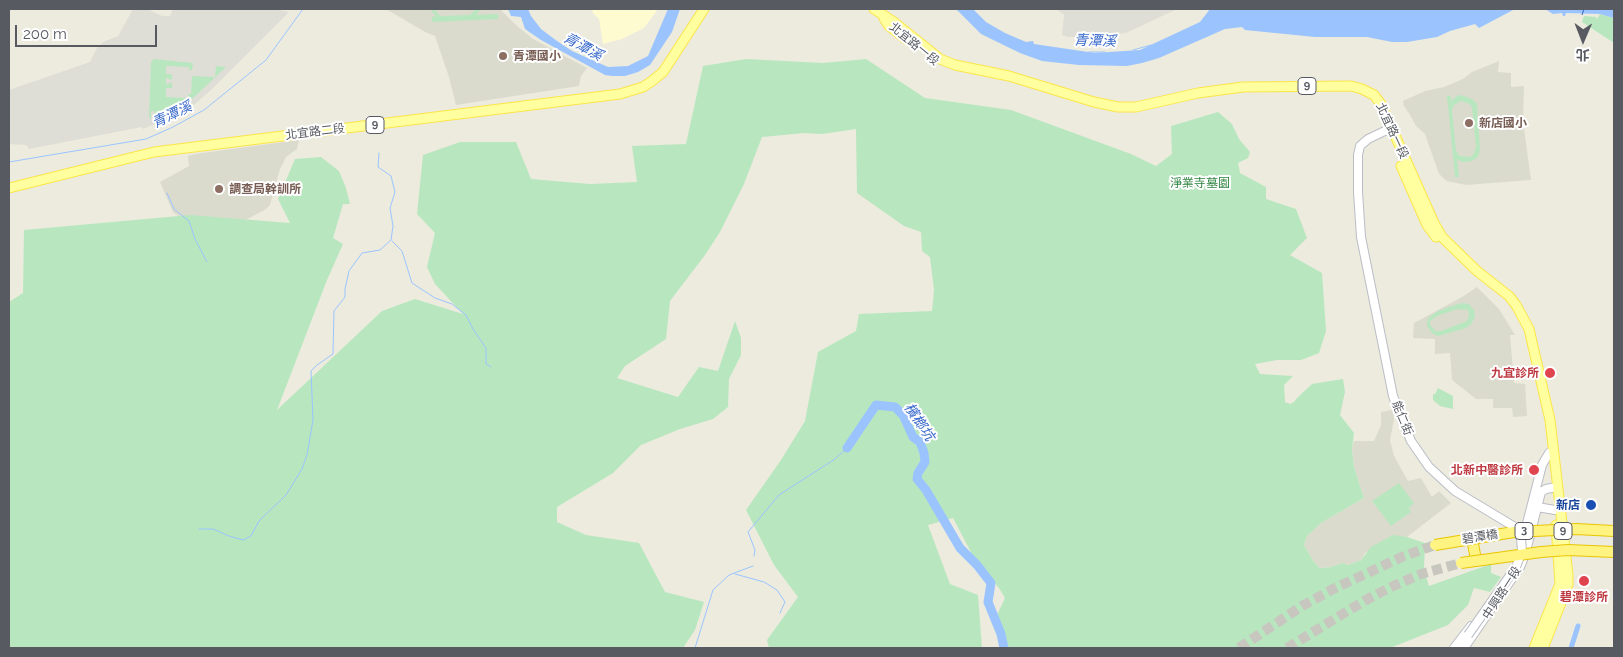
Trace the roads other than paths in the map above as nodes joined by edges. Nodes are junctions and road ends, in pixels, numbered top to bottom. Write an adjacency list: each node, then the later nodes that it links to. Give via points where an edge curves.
1 (704, 9): 5 (main road, 北宜路二段 / 9, via 663,72 643,87 620,94 154,152)
2 (874, 9): 3 (main road, 9)
3 (885, 12): 4 (main road, 北宜路一段 / 9, via 889,26 939,65 1110,111 1136,112 1227,94 1355,92 1377,107)
4 (1389, 128): 6 (main road, 北宜路一段 / 9, via 1427,225 1449,252 1506,299 1516,313 1527,337 1538,383); 7 (main road, 北宜路一段 / 9, via 1442,237 1509,296 1527,324 1550,420); 18 (street, 能仁街, bridge, via 1360,146 1358,197 1360,231 1393,396 1412,441 1429,467 1455,491 1513,526 1521,538 1522,551 1516,567)
5 (9, 188)
6 (1549, 453): 7 (main road, 北宜路一段 / 9); 8 (street, 中興路一段)
7 (1554, 485): 8 (street, via 1540,486); 9 (street, 中興路一段, via 1541,492); 10 (main road, 北宜路一段 / 9); 17 (main road, 北宜路一段 / 9)
8 (1534, 493): 19 (street, 中興路一段, via 1525,532 1512,566)
9 (1537, 507): 10 (street); 20 (street, 中興路一段, via 1520,567)
10 (1555, 510): 17 (main road, 北宜路一段 / 9)
11 (1614, 531): 12 (highway, 碧潭橋 / 3, bridge, via 1554,529)
12 (1472, 538): 13 (highway, 碧潭橋 / 3, bridge); 15 (highway)
13 (1435, 545)
14 (1614, 552): 15 (highway, 碧潭橋 / 3, bridge, via 1568,550)
15 (1476, 560): 16 (highway, 碧潭橋 / 3, bridge)
16 (1461, 563)
17 (1563, 575): 21 (main road, 9); 22 (main road, 9, via 1568,585)
18 (1468, 635): 19 (street); 20 (street)
19 (1454, 648)
20 (1463, 648)
21 (1534, 648)
22 (1543, 648)

